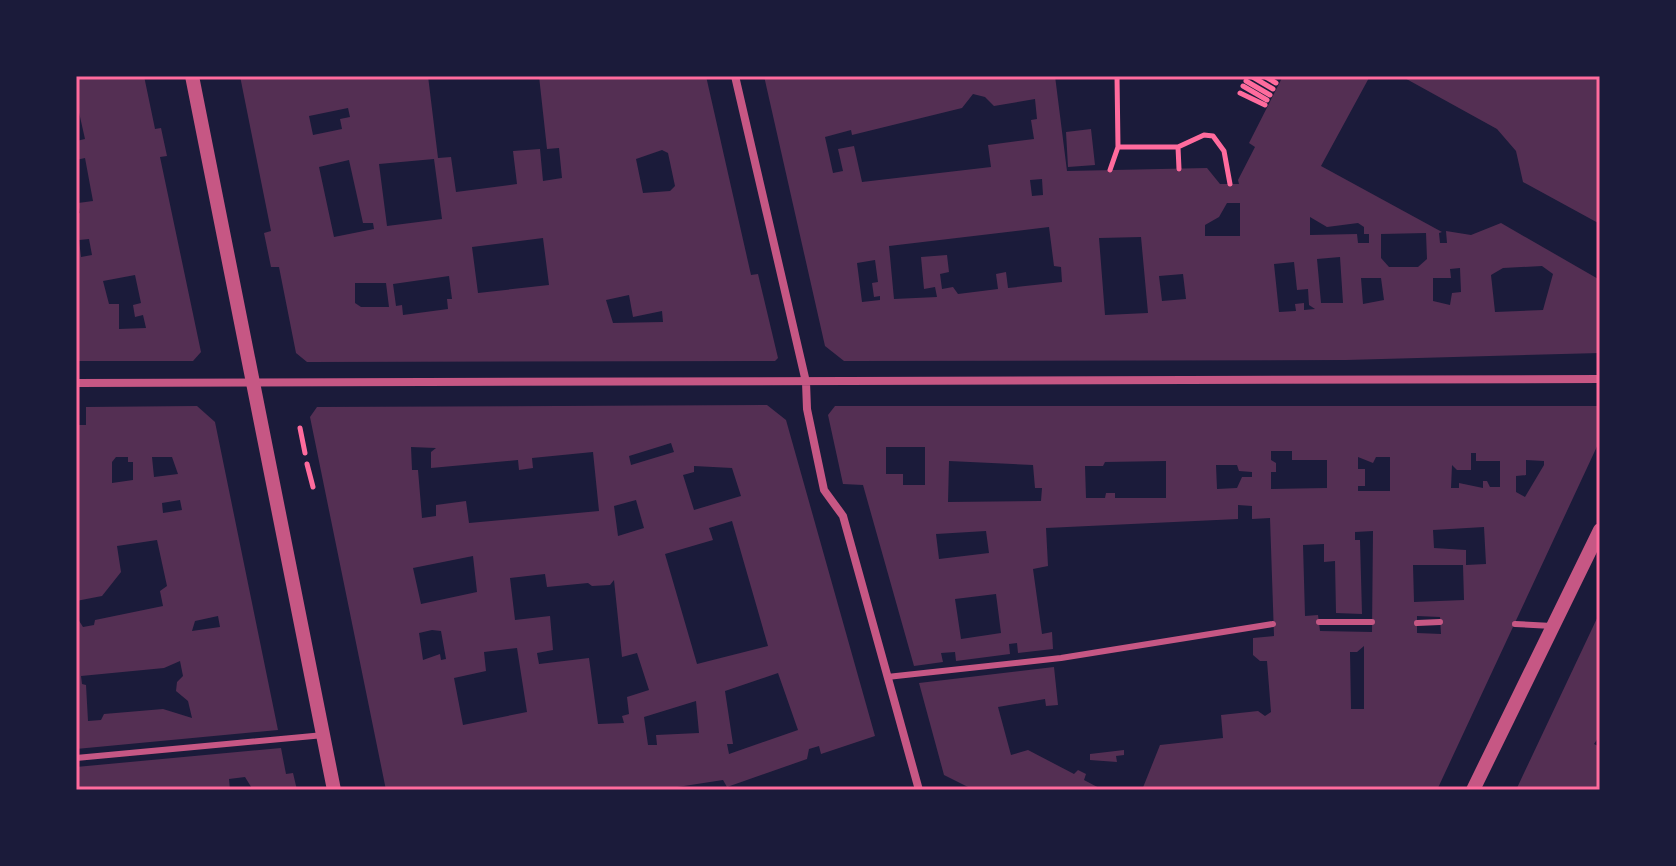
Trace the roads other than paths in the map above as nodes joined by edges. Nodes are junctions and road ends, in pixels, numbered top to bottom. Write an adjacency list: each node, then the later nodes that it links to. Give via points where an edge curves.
1 (192, 76): 6 (street)
2 (735, 76): 4 (street)
3 (1600, 379): 4 (street)
4 (806, 382): 6 (street); 15 (street, via 824,490 843,516)
5 (76, 383): 6 (street)
6 (255, 383): 16 (street)
7 (1600, 530): 14 (street)
8 (1319, 622): 9 (lane)
9 (1372, 622)
10 (1440, 622): 11 (lane)
11 (1417, 623)
12 (1273, 624): 15 (lane, via 1061,658)
13 (1515, 624): 14 (lane)
14 (1552, 626): 22 (street)
15 (887, 677): 21 (street)
16 (324, 735): 17 (lane); 18 (street)
17 (76, 758)
18 (334, 790)
19 (857, 790): 20 (lane)
20 (882, 790)
21 (919, 790)
22 (1473, 790)

